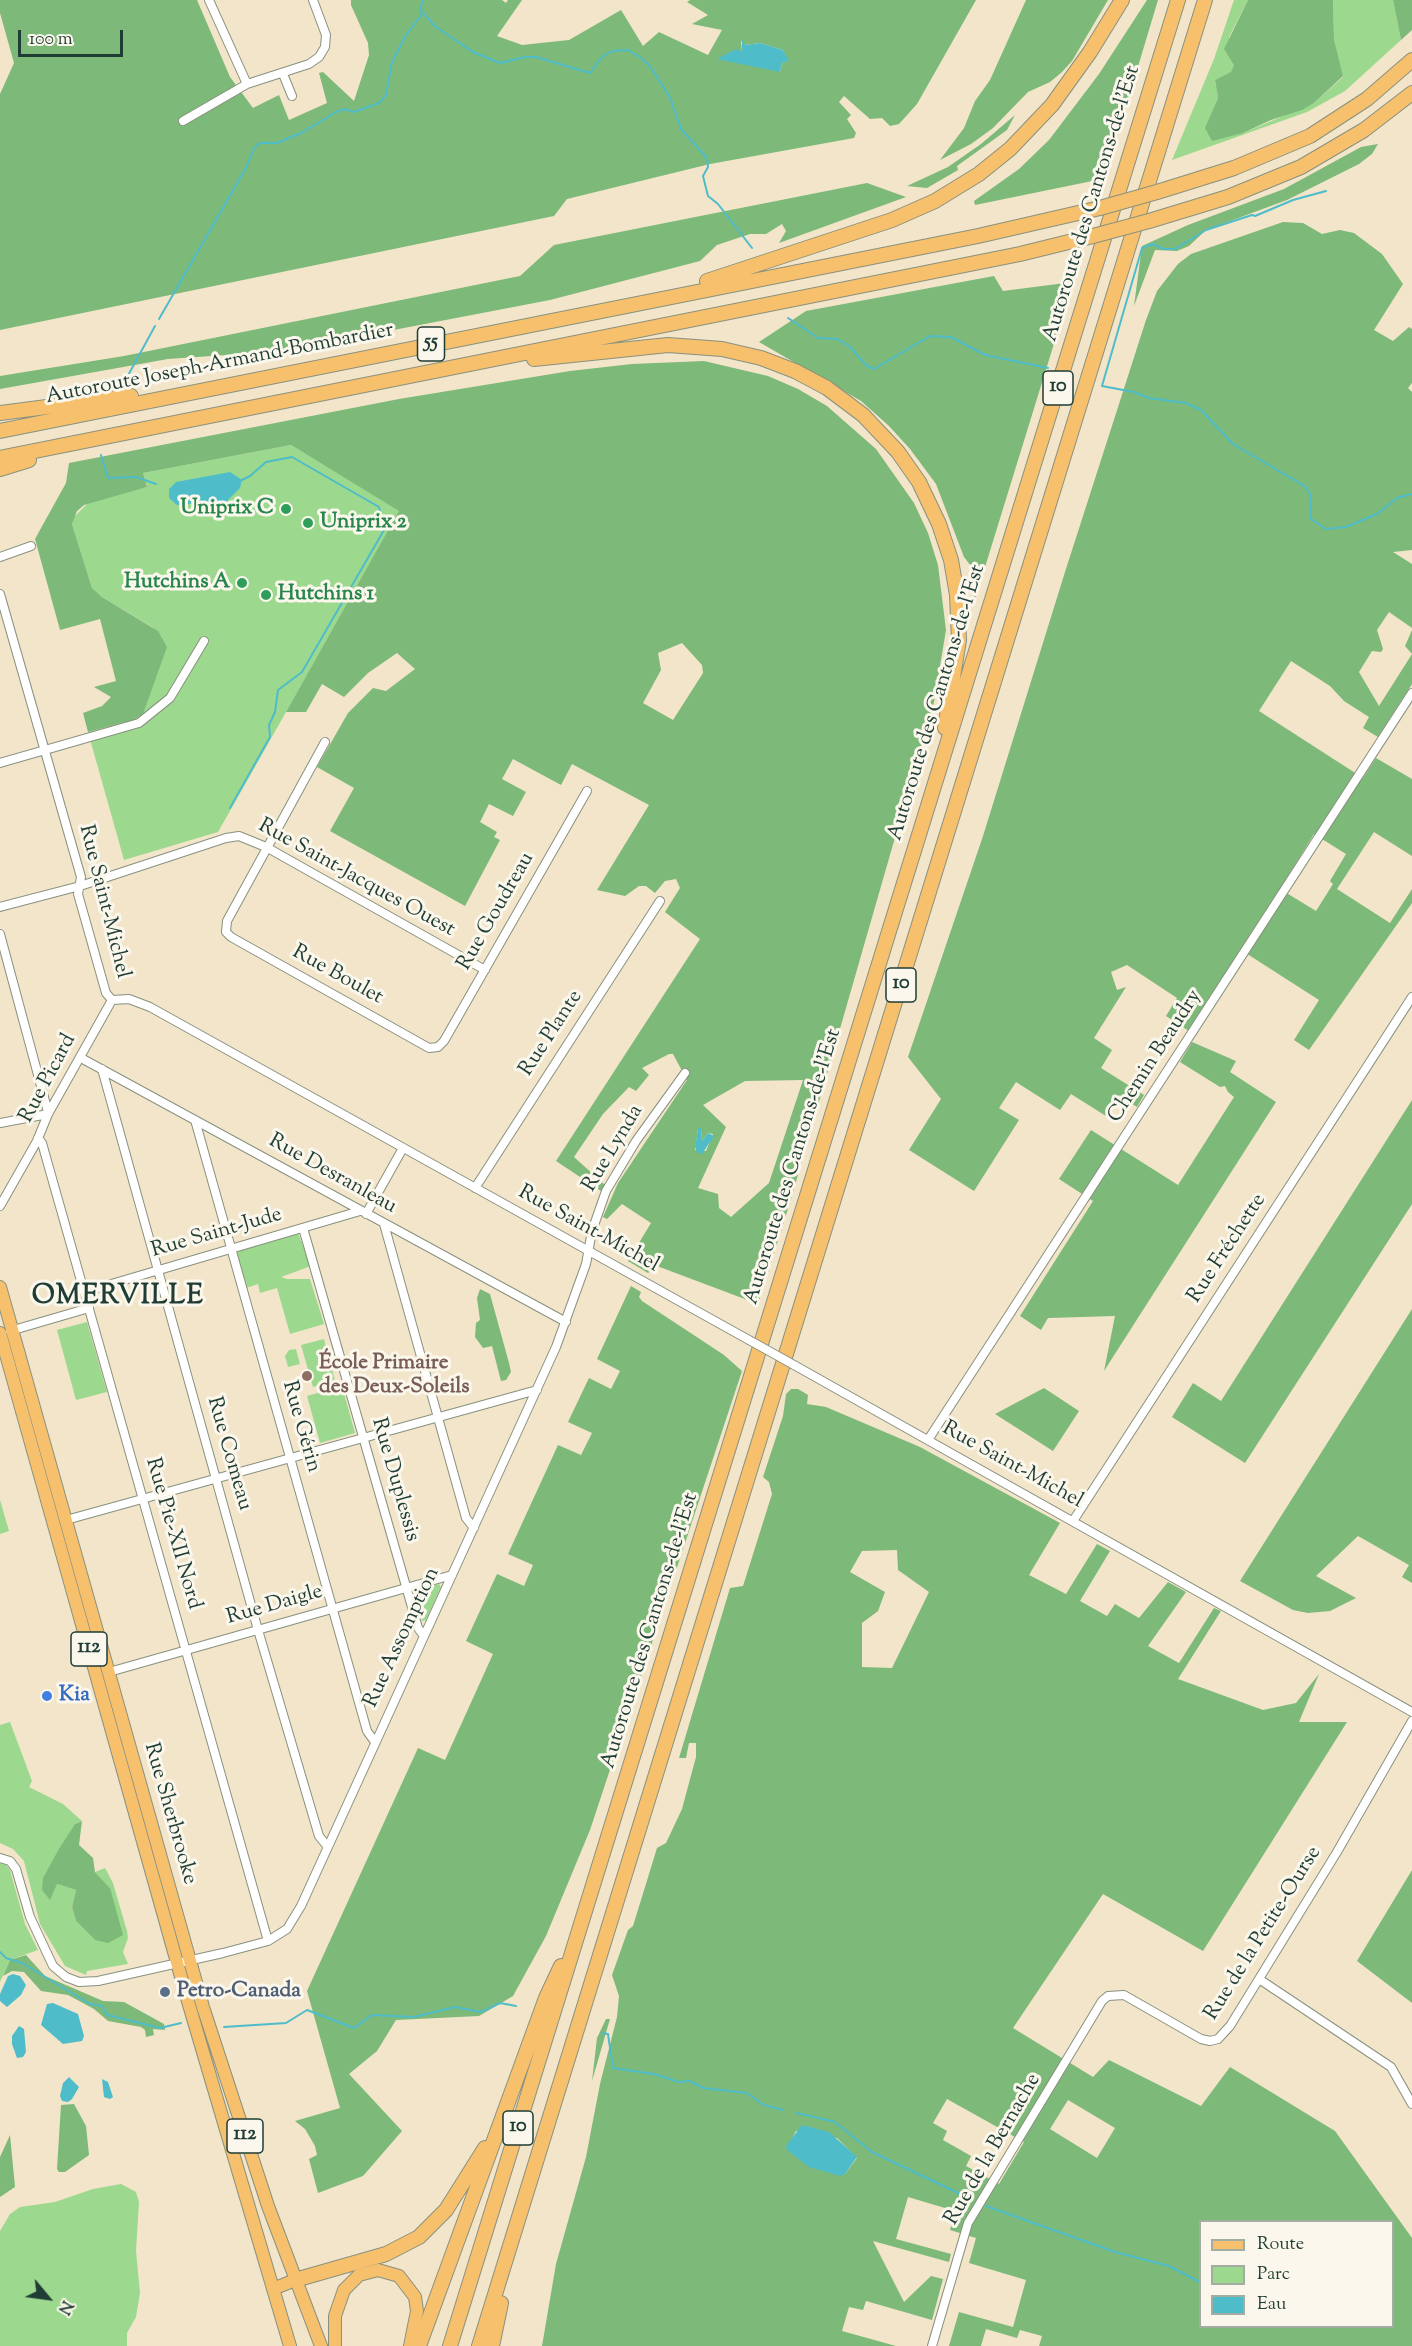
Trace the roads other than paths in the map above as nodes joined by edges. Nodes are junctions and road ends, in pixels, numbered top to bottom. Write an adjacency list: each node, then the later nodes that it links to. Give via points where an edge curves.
1 (209, 0): 8 (street)
2 (313, 0): 7 (street, via 325,29 325,47 315,61)
3 (1122, 0): 12 (highway, via 1046,113 1003,156 955,189 917,210 837,240)
4 (1178, 0): 28 (highway, Autoroute des Cantons-de-l'Est / 10)
5 (1207, 0): 92 (highway, 10)
6 (1412, 60): 12 (highway, bridge, via 1367,99 1311,136 1234,168 1100,208 978,236)
7 (283, 74): 8 (street); 10 (street)
8 (247, 84): 11 (street)
9 (1412, 93): 13 (highway, bridge, via 1364,130 1301,167 1233,195 1149,221 1020,254)
10 (292, 96)
11 (183, 121)
12 (624, 306): 14 (highway, Autoroute Joseph-Armand-Bombardier / 55)
13 (461, 366): 17 (highway, 55); 28 (highway, via 658,346 712,347 752,355 795,371 827,388 863,415 898,452 923,490 953,569 959,640)
14 (238, 383): 15 (highway); 16 (highway, Autoroute Joseph-Armand-Bombardier / 55)
15 (0, 413)
16 (0, 431)
17 (100, 438): 18 (highway, 55); 19 (highway)
18 (0, 458)
19 (0, 469)
20 (31, 546): 21 (street)
21 (0, 557)
22 (0, 594): 26 (street, Rue Saint-Michel)
23 (204, 641): 26 (street, via 170,698 139,723)
24 (1412, 693): 63 (street, Chemin Beaudry)
25 (325, 742): 30 (street)
26 (45, 750): 27 (street); 31 (street, Rue Saint-Michel, via 81,877)
27 (0, 763)
28 (937, 775): 82 (highway, Autoroute des Cantons-de-l'Est / 10)
29 (587, 790): 35 (street, Rue Goudreau)
30 (266, 847): 31 (street, Rue Saint-Jacques Ouest, via 239,836 226,838); 35 (street, Rue Saint-Jacques Ouest); 38 (street, Rue Boulet, via 227,921 229,936 426,1047)
31 (80, 886): 33 (street, Rue Saint-Jacques Ouest); 37 (street, Rue Saint-Michel, via 78,894 103,982)
32 (660, 901): 47 (street, Rue Plante)
33 (0, 908)
34 (0, 934): 42 (street)
35 (485, 970): 38 (street, Rue Goudreau, via 444,1041)
36 (1412, 997): 68 (street, Rue Fréchette)
37 (112, 1000): 39 (street, Rue Picard); 46 (street, Rue Saint-Michel, via 129,999 150,1007)
38 (435, 1048)
39 (81, 1058): 40 (street, Rue Desranleau); 42 (street, Rue Picard)
40 (102, 1069): 43 (street, Rue Desranleau); 54 (street, Rue Comeau)
41 (685, 1073): 53 (street, Rue Lynda, via 609,1185)
42 (48, 1114): 44 (street); 45 (street, Rue Picard)
43 (195, 1120): 49 (street, Rue Desranleau); 52 (street, Rue Gérin)
44 (0, 1123)
45 (38, 1138): 48 (street, Rue Picard); 56 (street, Rue Pie-XII Nord)
46 (403, 1148): 47 (street, Rue Saint-Michel); 49 (street)
47 (475, 1188): 53 (street, Rue Saint-Michel)
48 (0, 1206)
49 (363, 1212): 50 (street, Rue Desranleau); 51 (street, Rue Saint-Jude)
50 (384, 1224): 58 (street, Rue Desranleau); 61 (street)
51 (303, 1228): 52 (street, Rue Saint-Jude); 62 (street, Rue Duplessis)
52 (231, 1248): 54 (street, Rue Saint-Jude); 64 (street, Rue Gérin)
53 (588, 1251): 58 (street, Rue Assomption); 63 (street, Rue Saint-Michel, bridge)
54 (158, 1270): 56 (street, Rue Saint-Jude); 65 (street, Rue Comeau)
55 (0, 1287): 59 (main road, Rue Sherbrooke / 112)
56 (84, 1292): 57 (street, Rue Pie-XII Nord)
57 (89, 1308): 59 (street); 66 (street, Rue Pie-XII Nord)
58 (566, 1322): 60 (street, Rue Assomption)
59 (4, 1332): 67 (main road, Rue Sherbrooke / 112); 85 (main road, Rue Sherbrooke / 112)
60 (537, 1389): 61 (street); 69 (street, Rue Assomption)
61 (438, 1417): 62 (street); 69 (street, via 466,1518)
62 (364, 1438): 64 (street); 71 (street, Rue Duplessis)
63 (928, 1440): 68 (street, Rue Saint-Michel)
64 (290, 1458): 65 (street); 72 (street, Rue Gérin)
65 (217, 1479): 66 (street); 73 (street, Rue Comeau)
66 (143, 1499): 67 (street); 75 (street, Rue Pie-XII Nord)
67 (66, 1520): 76 (main road, Rue Sherbrooke / 112)
68 (1073, 1521): 77 (street, Rue Saint-Michel)
69 (474, 1528): 70 (street, Rue Assomption)
70 (452, 1575): 71 (street, Rue Daigle); 74 (street, Rue Assomption)
71 (406, 1588): 72 (street, Rue Daigle); 74 (street, Rue Duplessis)
72 (332, 1609): 73 (street, Rue Daigle); 79 (street, Rue Gérin, via 367,1731)
73 (258, 1630): 75 (street, Rue Daigle); 80 (street, Rue Comeau, via 319,1836)
74 (424, 1636): 79 (street, Rue Assomption)
75 (186, 1650): 76 (street, Rue Daigle); 83 (street, Rue Pie-XII Nord)
76 (109, 1672): 84 (main road, Rue Sherbrooke / 112)
77 (1412, 1712)
78 (1412, 1721): 86 (street, Rue de la Petite-Ourse, via 1377,1786)
79 (375, 1742): 80 (street, Rue Assomption)
80 (327, 1846): 83 (street, Rue Assomption, via 294,1918 282,1933)
81 (0, 1858): 85 (street, Rue Assomption, via 10,1861 16,1869 38,1939 53,1966 66,1977 89,1982)
82 (586, 1911): 89 (highway, via 546,1998); 100 (highway, Autoroute des Cantons-de-l'Est / 10)
83 (268, 1941): 84 (street, Rue Assomption)
84 (190, 1960): 85 (street, Rue Assomption); 90 (main road, Rue Sherbrooke / 112)
85 (177, 1963): 91 (main road, Rue Sherbrooke / 112)
86 (1259, 1979): 87 (street, Rue de la Petite-Ourse, via 1230,2026 1210,2042 1124,1995 1108,1996 1096,2009); 88 (street, via 1391,2067)
87 (1058, 2075): 103 (street, Rue de la Bernache, via 968,2223)
88 (1412, 2104)
89 (499, 2126): 93 (highway, via 446,2210 419,2237 386,2254); 99 (highway)
90 (268, 2206): 91 (main road); 93 (main road, Rue Sherbrooke / 112)
91 (250, 2210): 94 (main road, Rue Sherbrooke / 112)
92 (515, 2230): 101 (highway, 10); 102 (highway)
93 (295, 2280): 94 (main road); 96 (main road, Rue Sherbrooke / 112)
94 (273, 2289): 95 (main road, Rue Sherbrooke / 112)
95 (290, 2346)
96 (321, 2346)
97 (335, 2346): 98 (main road, via 335,2316 344,2290 359,2275 378,2270 399,2276 415,2297 417,2311)
98 (410, 2346)
99 (419, 2346)
100 (450, 2346)
101 (479, 2346)
102 (492, 2346)
103 (932, 2346)

